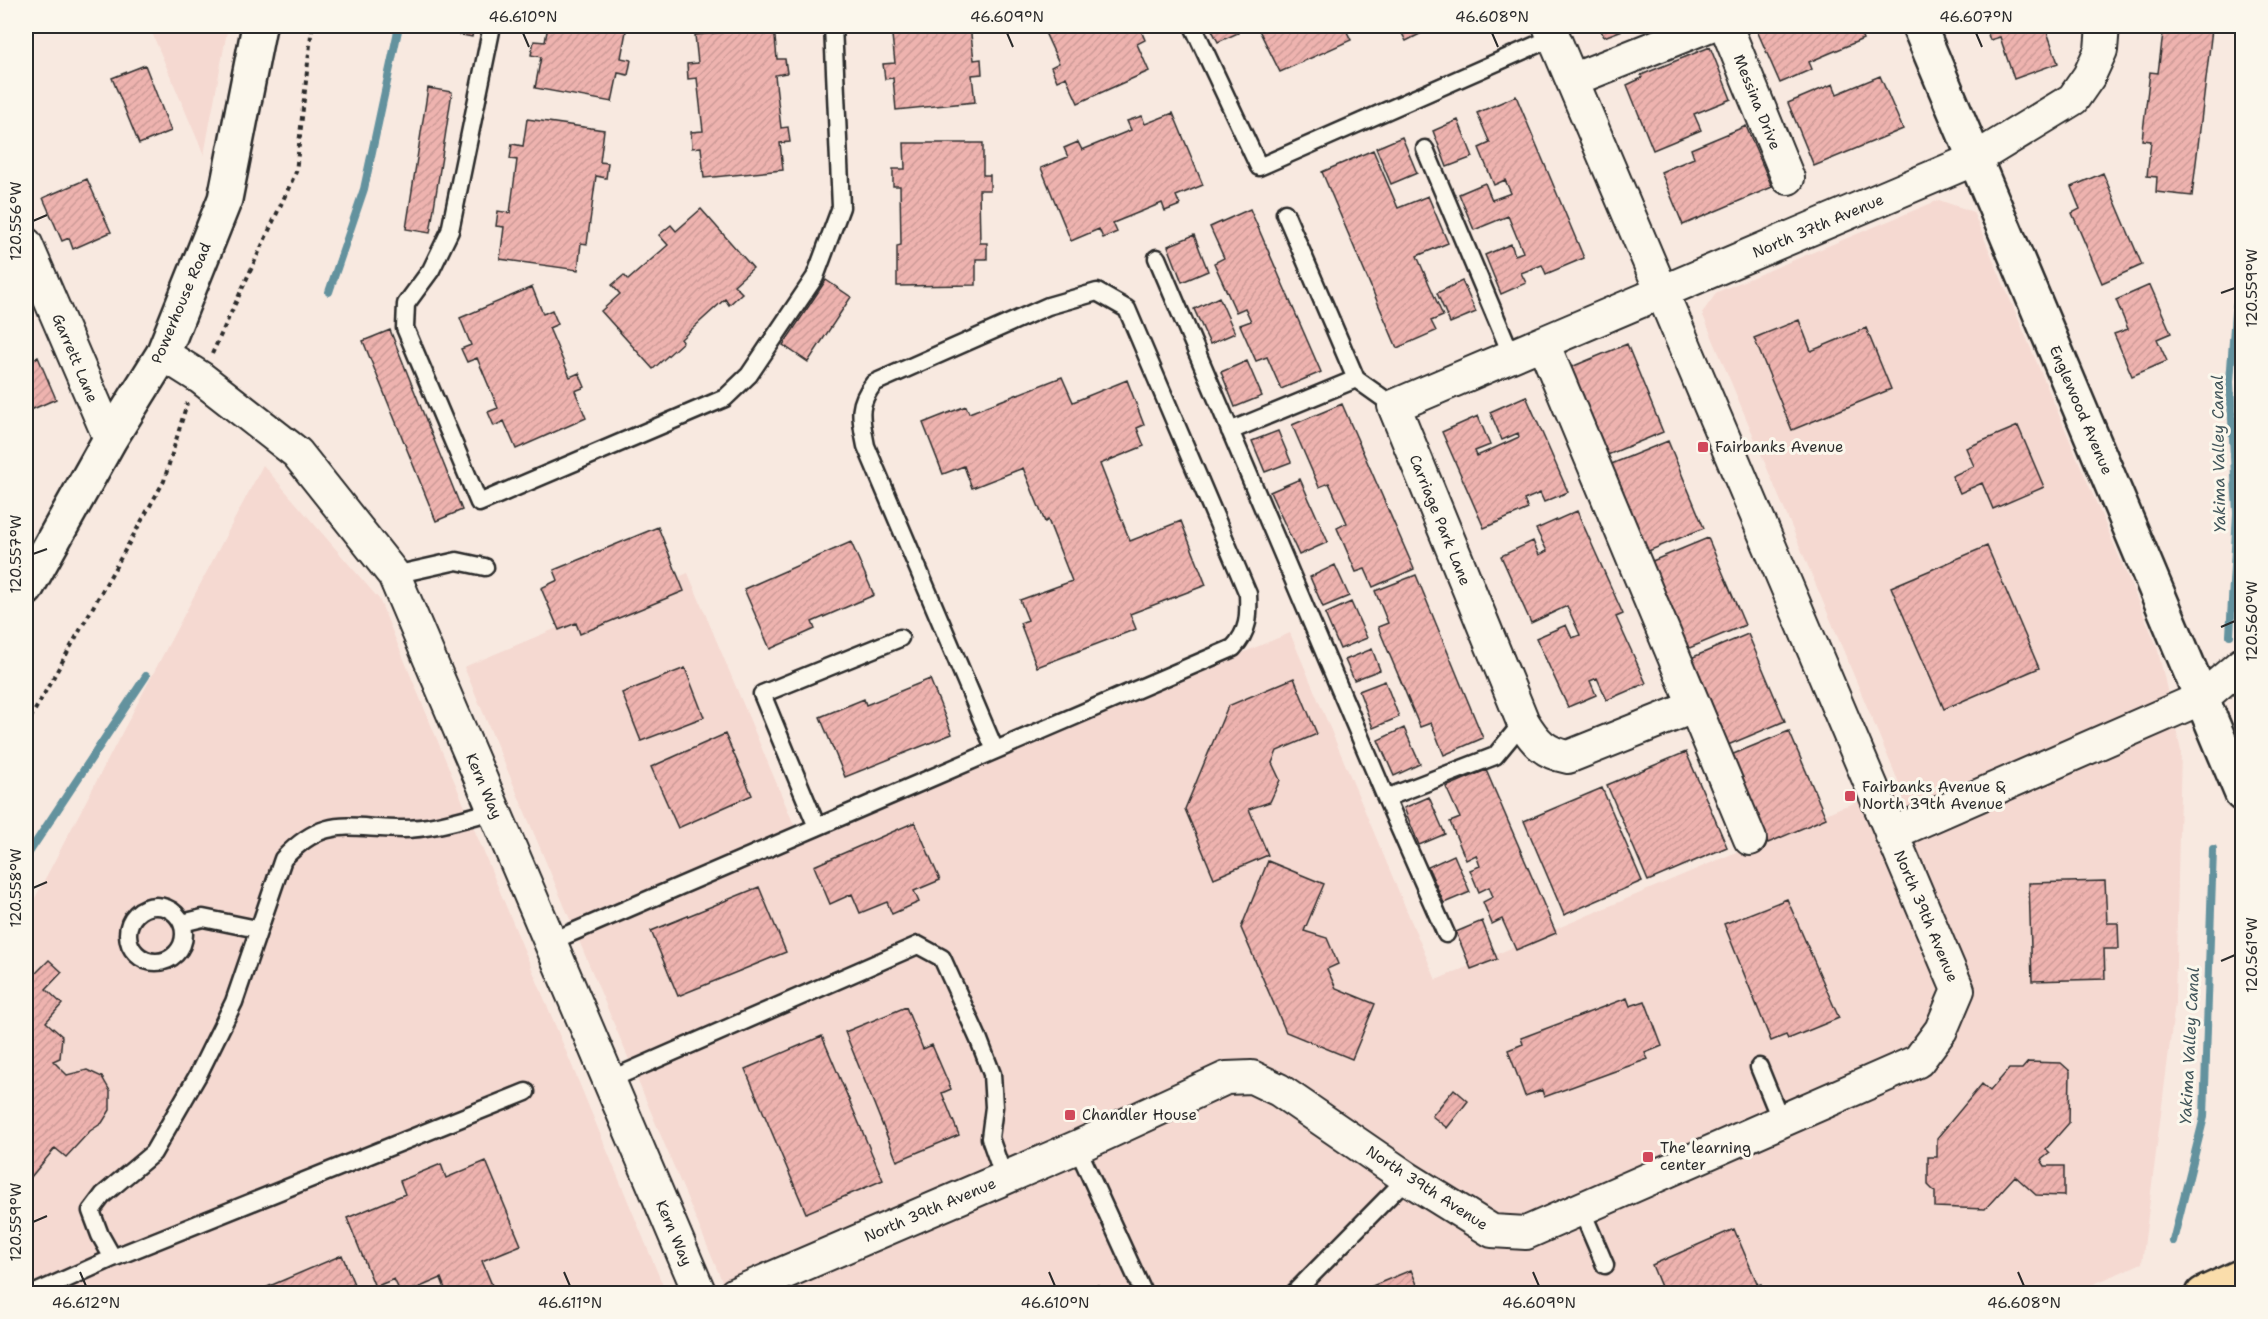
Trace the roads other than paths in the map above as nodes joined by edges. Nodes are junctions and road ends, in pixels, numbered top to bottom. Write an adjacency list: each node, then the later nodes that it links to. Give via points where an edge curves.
1 (259, 26): 19 (street, Powerhouse Road, via 225,199)
2 (492, 26): 3 (lane, via 450,231 431,270 406,304 405,328 480,503 725,398 749,375 815,277 841,207)
3 (833, 26)
4 (1193, 26): 9 (lane, via 1259,167)
5 (1708, 26): 10 (street)
6 (1726, 26): 13 (street, Messina Drive)
7 (1919, 26): 12 (street, Englewood Avenue)
8 (2103, 26): 12 (street, North 37th Avenue, via 2101,50 2073,99)
9 (1551, 32): 10 (street)
10 (1572, 81): 17 (street)
11 (1425, 149): 20 (lane)
12 (1975, 159): 17 (street, North 37th Avenue); 30 (street, Englewood Avenue)
13 (1788, 178)
14 (1285, 213): 21 (lane)
15 (26, 244): 24 (street, Garrett Lane)
16 (1157, 258): 23 (lane)
17 (1662, 293): 18 (street); 38 (street)
18 (1543, 343): 20 (street); 31 (street)
19 (163, 354): 24 (street, Powerhouse Road); 26 (street, Kern Way, via 201,378 297,453)
20 (1512, 356): 22 (street)
21 (1356, 379): 22 (lane); 23 (lane)
22 (1394, 406): 32 (street, Carriage Park Lane)
23 (1230, 431): 35 (lane)
24 (110, 439): 27 (street, Powerhouse Road)
25 (485, 567): 26 (lane, via 457,561)
26 (394, 575): 36 (street, Kern Way)
27 (26, 589)
28 (900, 638): 37 (lane, via 762,694)
29 (2242, 664): 30 (street, North 39th Avenue)
30 (2202, 698): 34 (street, Englewood Avenue); 38 (street, North 39th Avenue)
31 (1693, 707): 32 (street, Carriage Park Lane, via 1568,757 1549,752 1534,741); 39 (street)
32 (1523, 722): 35 (lane, via 1495,756)
33 (995, 750): 33 (lane, via 1233,648 1244,636 1249,616 1248,594 1127,309 1097,292 1048,306 874,383 859,413 866,446); 37 (lane)
34 (2242, 795)
35 (1386, 798): 42 (lane)
36 (494, 811): 41 (lane, via 431,826 403,829 348,825 316,832 283,859); 43 (street, Kern Way)
37 (816, 827): 43 (lane)
38 (1892, 834): 47 (street, North 39th Avenue, via 1958,990 1941,1030 1918,1061)
39 (1750, 839)
40 (182, 922): 41 (lane, via 203,918)
41 (257, 929): 52 (lane, via 234,1002 153,1153 103,1195 91,1211)
42 (1446, 934)
43 (550, 942): 45 (street, Kern Way)
44 (1759, 1067): 47 (lane)
45 (609, 1080): 49 (lane, via 918,945 942,958 992,1074 994,1107 990,1138); 56 (street, Kern Way)
46 (526, 1092): 52 (lane)
47 (1781, 1121): 51 (street, North 39th Avenue)
48 (1077, 1146): 49 (street, North 39th Avenue); 50 (street, North 39th Avenue, via 1226,1078 1251,1077 1279,1090); 58 (lane)
49 (1004, 1178): 57 (street, North 39th Avenue)
50 (1407, 1178): 51 (street, North 39th Avenue, via 1492,1231 1526,1233); 59 (lane)
51 (1581, 1209): 53 (lane)
52 (113, 1258): 55 (lane)
53 (1605, 1265)
54 (2242, 1276): 60 (main road)
55 (33, 1293)
56 (700, 1293)
57 (735, 1293)
58 (1144, 1293)
59 (1293, 1293)
60 (2203, 1293)

